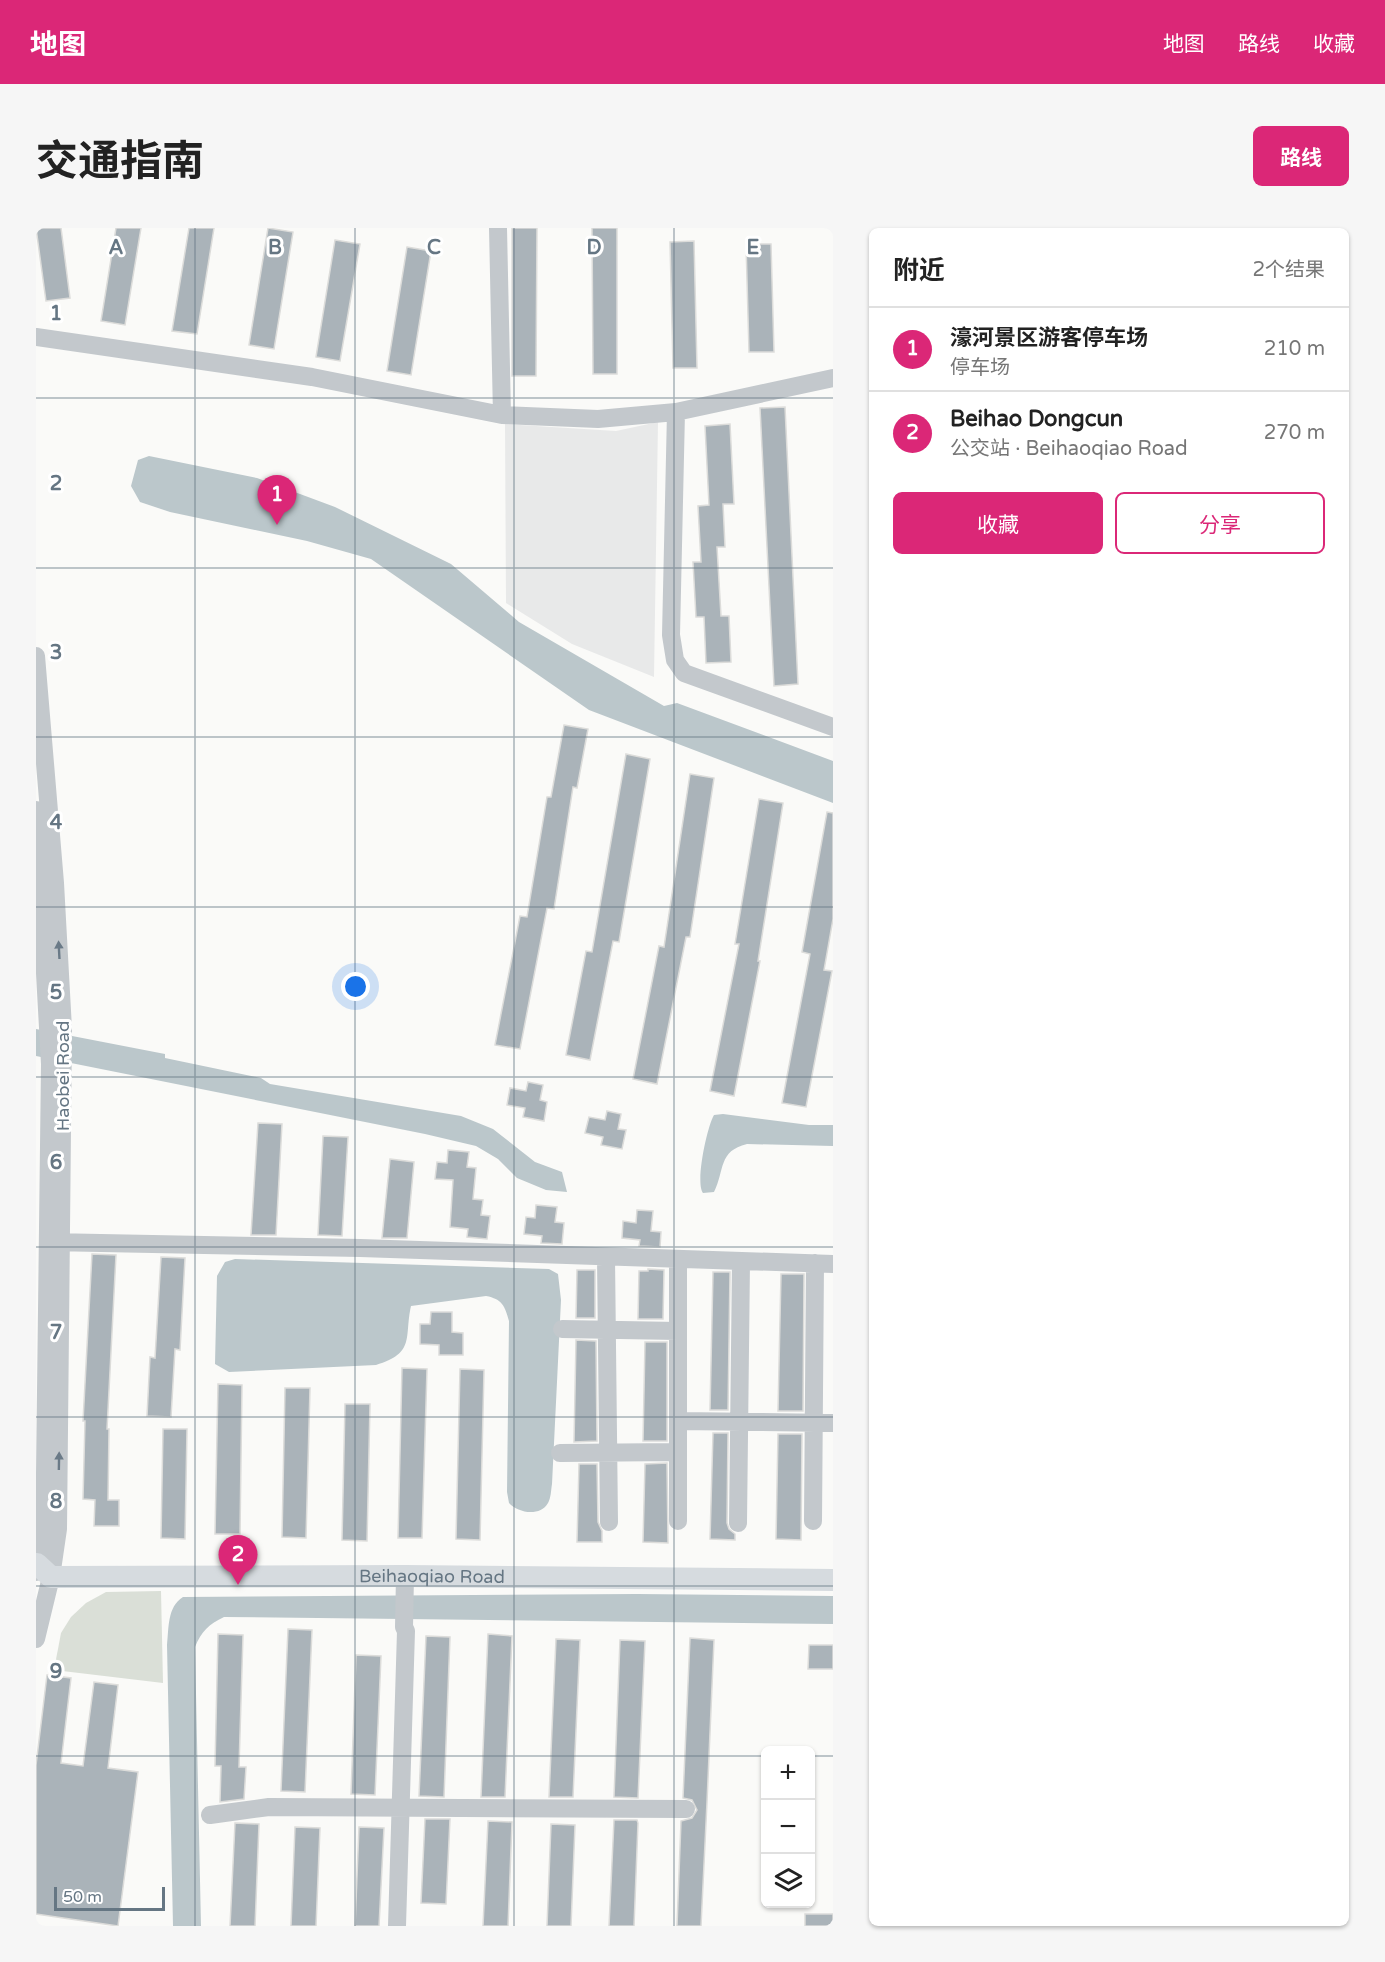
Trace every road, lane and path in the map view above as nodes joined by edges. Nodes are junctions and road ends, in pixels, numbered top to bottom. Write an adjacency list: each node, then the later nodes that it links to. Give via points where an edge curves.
1 (498, 228): 5 (street)
2 (36, 337): 5 (street, via 312,377)
3 (833, 378): 4 (street)
4 (676, 412): 5 (street, via 598,419); 7 (street, via 671,635 675,660 684,673)
5 (502, 415)
6 (36, 656): 9 (street, Haobei Road, one-way to 6, via 55,883)
7 (833, 727)
8 (36, 810): 9 (street, Haobei Road)
9 (56, 1029): 10 (street, Haobei Road)
10 (55, 1242): 11 (street); 30 (street, Haobei Road, via 58,1508)
11 (606, 1258): 12 (street); 16 (street)
12 (678, 1260): 13 (street); 17 (street)
13 (741, 1262): 14 (street); 19 (street)
14 (824, 1263): 20 (street)
15 (562, 1329): 16 (street)
16 (607, 1330): 17 (street); 22 (street)
17 (678, 1331): 18 (street)
18 (678, 1421): 19 (street); 23 (street)
19 (739, 1421): 20 (street); 28 (street)
20 (814, 1422): 21 (street); 26 (street)
21 (833, 1423)
22 (608, 1452): 23 (street); 24 (street); 27 (street)
23 (678, 1452): 25 (street)
24 (560, 1453)
25 (678, 1521)
26 (813, 1521)
27 (609, 1522)
28 (738, 1523)
29 (833, 1564): 30 (main road, Beihaoqiao Road)
30 (43, 1568): 32 (main road, Beihaoqiao Road); 33 (street, Haobei Road)
31 (833, 1580): 32 (main road, Beihaoqiao Road)
32 (405, 1584): 34 (street)
33 (36, 1639)
34 (399, 1807): 35 (street); 36 (street, via 269,1807); 37 (street)
35 (686, 1809)
36 (210, 1815)
37 (397, 1926)

